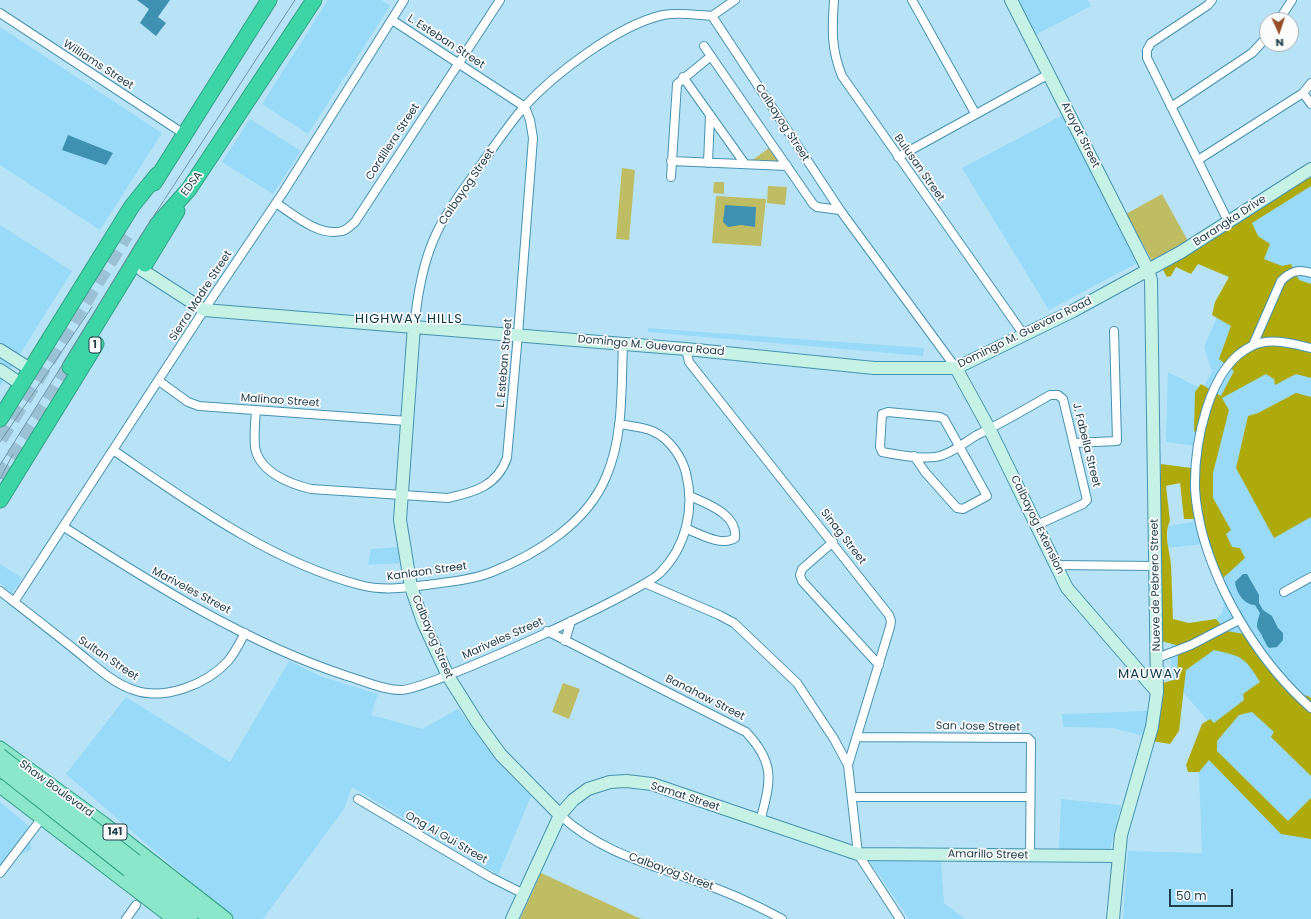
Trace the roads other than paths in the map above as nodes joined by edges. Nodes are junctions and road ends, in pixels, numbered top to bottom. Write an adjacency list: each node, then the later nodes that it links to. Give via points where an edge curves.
1 (269, 0): 28 (highway)
2 (314, 0): 38 (highway, EDSA / 1)
3 (404, 0): 14 (street, Sierra Madre Street)
4 (500, 0): 18 (street, Cordillera Street)
5 (735, 0): 13 (street)
6 (834, 0): 29 (street, Bulusan Street, via 831,34 835,59 842,76)
7 (912, 0): 26 (street)
8 (1011, 0): 19 (main road, Arayat Street)
9 (1212, 0): 25 (street, via 1151,43 1147,50 1147,58)
10 (1292, 0): 11 (street)
11 (1284, 12)
12 (0, 13): 28 (street, Williams Street)
13 (712, 16): 24 (street, Calbayog Street, via 665,14 630,28 582,57); 40 (street, Calbayog Street)
14 (392, 20): 18 (street, L. Esteban Street); 39 (street, Sierra Madre Street)
15 (704, 46): 17 (street)
16 (1259, 46): 25 (street, via 1252,53)
17 (711, 56): 20 (street); 34 (street)
18 (458, 63): 24 (street, L. Esteban Street); 39 (street, Cordillera Street, via 355,222 344,231 330,232 310,225)
19 (1049, 74): 26 (street); 44 (main road, Arayat Street)
20 (683, 77): 27 (street); 31 (street, via 675,89)
21 (1311, 83): 22 (street)
22 (1304, 93): 23 (street); 30 (street)
23 (1311, 104)
24 (524, 107): 47 (street, Calbayog Street, via 454,202 438,230 423,272); 49 (street, L. Esteban Street, via 530,120 532,138)
25 (1171, 107): 30 (street)
26 (975, 114): 29 (street)
27 (710, 115): 32 (street); 33 (street)
28 (184, 134): 36 (highway)
29 (898, 157): 50 (street, Bulusan Street)
30 (1198, 160): 41 (street)
31 (671, 161): 32 (street); 37 (street)
32 (708, 163): 33 (street)
33 (745, 164): 34 (street)
34 (787, 166): 40 (street, via 813,204 817,207)
35 (1311, 169): 41 (main road, Barangka Drive)
36 (158, 175): 42 (highway); 56 (highway, via 132,206)
37 (671, 177)
38 (189, 189): 43 (highway, 1); 57 (highway, EDSA / 1, via 157,225)
39 (276, 202): 46 (street, Sierra Madre Street)
40 (840, 210): 58 (street, Calbayog Street)
41 (1228, 221): 44 (main road, Barangka Drive, via 1188,248)
42 (126, 235)
43 (142, 270): 46 (main road, Domingo M. Guevara Road); 72 (highway, 1)
44 (1148, 270): 50 (main road, Domingo M. Guevara Road); 78 (main road, Nueve de Pebrero Street, via 1151,280 1152,319)
45 (1311, 273): 52 (street, via 1295,271 1281,281)
46 (204, 310): 47 (main road, Domingo M. Guevara Road); 60 (street, Sierra Madre Street)
47 (414, 326): 49 (main road, Domingo M. Guevara Road); 63 (main road, Calbayog Street)
48 (1114, 331): 66 (street, via 1117,440)
49 (518, 334): 51 (main road, Domingo M. Guevara Road); 70 (street, L. Esteban Street, via 506,458 502,470 492,481 467,493 448,498)
50 (1024, 335): 58 (main road, Domingo M. Guevara Road)
51 (623, 344): 54 (main road, Domingo M. Guevara Road); 64 (street, Kanlaon Street)
52 (1253, 345): 53 (street, via 1271,342); 85 (street, via 1239,353 1216,386 1202,420 1196,472 1197,507 1204,537 1218,577)
53 (1311, 348)
54 (686, 349): 58 (main road, Domingo M. Guevara Road, via 874,368); 76 (street, Sinag Street, via 690,362)
55 (0, 350): 56 (main road)
56 (24, 365): 59 (highway)
57 (70, 367)
58 (956, 368): 65 (main road, Calbayog Extension)
59 (10, 377): 62 (highway)
60 (159, 381): 61 (street, Malinao Street, via 188,402 200,406); 68 (street, Sierra Madre Street)
61 (256, 410): 63 (street, Malinao Street); 70 (street, L. Esteban Street, via 256,448 259,458 277,476 297,486 311,489)
62 (0, 419)
63 (407, 421): 70 (main road, Calbayog Street)
64 (619, 424): 71 (street, Mariveles Street, via 646,428 666,438 684,465); 81 (street, Kanlaon Street, via 608,472 599,492 577,518 550,542 491,572 467,579)
65 (990, 430): 66 (street, J. Fabella Street, via 1050,395 1058,395 1063,400); 67 (street, J. Fabella Street); 73 (main road, Calbayog Extension)
66 (1074, 444): 73 (street, J. Fabella Street, via 1087,500)
67 (959, 446): 69 (street, J. Fabella Street, via 939,456); 69 (street, via 987,496 963,509 957,508); 69 (street, J. Fabella Street, via 947,423 940,416 884,412 881,417 881,450)
68 (112, 450): 74 (street, Sierra Madre Street); 81 (street, Kanlaon Street, via 211,515 254,541 300,564 360,586 381,589)
69 (914, 456)
70 (402, 496): 81 (main road, Calbayog Street, via 400,520)
71 (690, 496): 75 (street, Mariveles Street); 75 (street, via 719,509 733,524 735,533 730,542 723,542)
72 (0, 500)
73 (1037, 525): 77 (main road, Calbayog Extension)
74 (64, 527): 84 (street, Sierra Madre Street); 88 (street, Mariveles Street, via 151,583)
75 (687, 529): 80 (street, Mariveles Street, via 669,563)
76 (833, 542): 91 (street, Sinag Street, via 889,615 890,627); 91 (street, via 802,569 802,580)
77 (1055, 565): 78 (street); 92 (main road, Calbayog Extension, via 1067,588)
78 (1155, 566): 90 (main road, Nueve de Pebrero Street)
79 (1311, 577): 83 (street)
80 (647, 584): 86 (street, Mariveles Street); 100 (street, via 719,615 740,628 797,683)
81 (411, 587): 93 (main road, Calbayog Street, via 423,622)
82 (0, 591): 84 (street, Sultan Street)
83 (1284, 592)
84 (14, 602): 88 (street, Sultan Street, via 124,686 143,692 170,692 189,688 204,681 228,661)
85 (1238, 618): 90 (street, via 1191,645); 95 (street, via 1264,657 1296,695)
86 (571, 621): 87 (street, Mariveles Street); 89 (street)
87 (547, 631): 89 (street, Banahaw Street); 93 (street, Mariveles Street)
88 (245, 633): 93 (street, Mariveles Street, via 322,668 390,689 403,690)
89 (565, 641): 109 (street, Banahaw Street, via 746,732 759,748 770,773)
90 (1157, 659): 92 (main road, via 1144,670); 94 (main road, Nueve de Pebrero Street)
91 (880, 665): 96 (street, Sinag Street)
92 (1136, 669): 94 (main road, Calbayog Extension)
93 (448, 676): 107 (main road, Calbayog Street, via 501,755)
94 (1157, 692): 113 (main road, Nueve de Pebrero Street, via 1152,727 1123,828)
95 (1311, 708)
96 (858, 737): 100 (street, Sinag Street); 104 (street, San Jose Street, via 1028,738 1031,741)
97 (0, 748): 106 (main road, Shaw Boulevard / 141)
98 (0, 755): 114 (main road, Shaw Boulevard / 141, bridge)
99 (0, 765): 106 (highway)
100 (848, 765): 103 (street)
101 (0, 769): 114 (main road, Shaw Boulevard / 141, bridge)
102 (0, 786): 108 (main road)
103 (852, 797): 104 (street); 111 (street)
104 (1030, 797): 112 (street, San Jose Street)
105 (358, 799): 116 (street, Ong Ai Gui Street, via 490,877)
106 (59, 803): 108 (main road); 110 (main road); 122 (main road, Shaw Boulevard / 141, via 73,802)
107 (560, 815): 109 (main road, Samat Street, via 573,800 588,789 610,782 626,782 652,784); 116 (main road, Samat Street); 124 (street, Calbayog Street, via 585,835 636,861 733,895)
108 (42, 818): 110 (main road); 115 (street)
109 (760, 822): 111 (main road, Samat Street)
110 (53, 827): 119 (main road)
111 (858, 854): 112 (main road, Amarillo Street); 125 (street)
112 (1030, 856): 113 (main road, Amarillo Street)
113 (1118, 856): 126 (main road, Nueve de Pebrero Street)
114 (132, 865): 120 (main road, Shaw Boulevard / 141); 121 (main road, Shaw Boulevard / 141)
115 (0, 873)
116 (524, 894): 123 (main road, Samat Street)
117 (136, 905): 118 (street)
118 (126, 919)
119 (174, 919)
120 (191, 919)
121 (210, 919)
122 (226, 919)
123 (512, 919)
124 (782, 919)
125 (900, 919)
126 (1113, 919)

